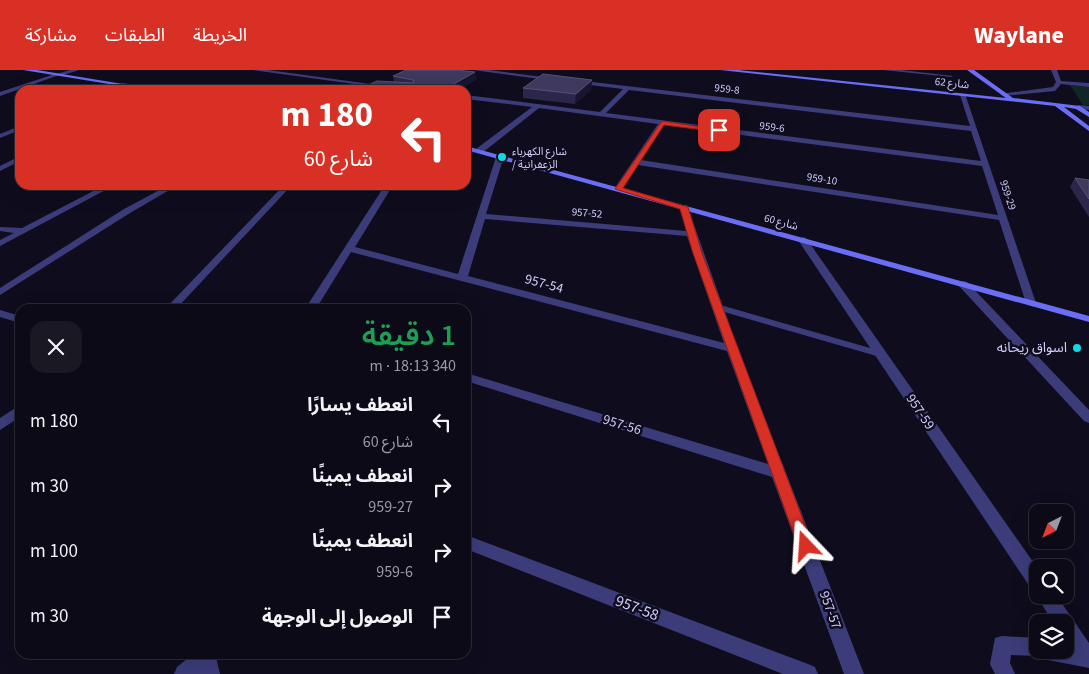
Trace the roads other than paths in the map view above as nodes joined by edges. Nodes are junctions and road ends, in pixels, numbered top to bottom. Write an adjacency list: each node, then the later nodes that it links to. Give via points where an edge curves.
1 (26, 70): 11 (street)
2 (76, 70): 11 (street)
3 (256, 70): 20 (street)
4 (476, 70): 12 (street)
5 (530, 70): 12 (street)
6 (723, 70): 26 (street, شارع 62)
7 (885, 70): 8 (lane, via 951,76)
8 (941, 70)
9 (970, 70): 27 (street)
10 (1054, 70): 16 (street)
11 (60, 74): 17 (street); 18 (lane)
12 (522, 75): 13 (street)
13 (560, 80)
14 (570, 81): 23 (street, 959-8)
15 (391, 82): 21 (street)
16 (1059, 82): 22 (street); 27 (street, via 1055,89)
17 (125, 84): 19 (street)
18 (27, 85)
19 (130, 85)
20 (375, 85)
21 (385, 85)
22 (1089, 86)
23 (628, 88): 34 (street); 37 (street, 959-8)
24 (15, 89): 25 (lane)
25 (0, 94)
26 (963, 94): 29 (street, شارع 62); 37 (street, 959-29)
27 (1003, 94): 29 (street)
28 (471, 98): 31 (street, 959-6)
29 (1012, 100): 30 (street, شارع 62)
30 (1056, 104): 32 (street, شارع 62); 38 (street)
31 (538, 106): 34 (street, 959-6); 42 (street)
32 (1078, 107): 33 (street, شارع 62); 35 (street)
33 (1089, 108)
34 (601, 115): 36 (street, 959-6)
35 (1089, 115)
36 (662, 122): 45 (street); 46 (street, 959-6)
37 (974, 128): 46 (street, 959-29)
38 (1089, 128)
39 (15, 130): 40 (street)
40 (0, 136)
41 (471, 149): 42 (street, شارع 60)
42 (479, 151): 43 (street, شارع 60)
43 (500, 156): 48 (street, شارع 60); 54 (street)
44 (15, 161): 47 (lane)
45 (636, 162): 48 (street); 55 (street, 959-10)
46 (986, 164): 55 (street, 959-29)
47 (3, 168)
48 (618, 189): 53 (street, شارع 60)
49 (102, 190): 57 (lane)
50 (165, 190): 64 (lane)
51 (283, 190): 66 (street)
52 (387, 190): 61 (street)
53 (684, 207): 58 (street, 957-57); 59 (street, شارع 60)
54 (481, 216): 58 (street, 957-52); 62 (street)
55 (1003, 218): 65 (street, 959-29)
56 (0, 229): 57 (lane)
57 (24, 231): 60 (lane)
58 (691, 234): 68 (street, 957-57)
59 (803, 240): 63 (street, شارع 60); 73 (street, 957-59)
60 (0, 243)
61 (349, 248): 62 (street, 957-54); 67 (street)
62 (462, 278): 72 (street, 957-54)
63 (963, 284): 65 (street, شارع 60); 76 (street)
64 (0, 292)
65 (1031, 303): 71 (street, شارع 60)
66 (175, 304)
67 (313, 304)
68 (717, 307): 72 (street, 957-57); 73 (lane)
69 (0, 313): 70 (street)
70 (15, 318)
71 (1089, 319)
72 (732, 349): 78 (street, 957-57)
73 (880, 354): 80 (street, 957-59)
74 (471, 379): 78 (street, 957-56)
75 (15, 414): 77 (street)
76 (1089, 418)
77 (0, 425)
78 (779, 473): 88 (street, 957-57)
79 (471, 544): 87 (street, 957-58)
80 (1029, 571)
81 (1074, 638): 84 (street)
82 (1029, 647): 89 (street, via 1002,645 1000,664)
83 (1074, 655): 84 (street)
84 (1088, 658)
85 (208, 661): 86 (street)
86 (184, 674)
87 (806, 674)
88 (854, 674)
89 (1005, 674)

